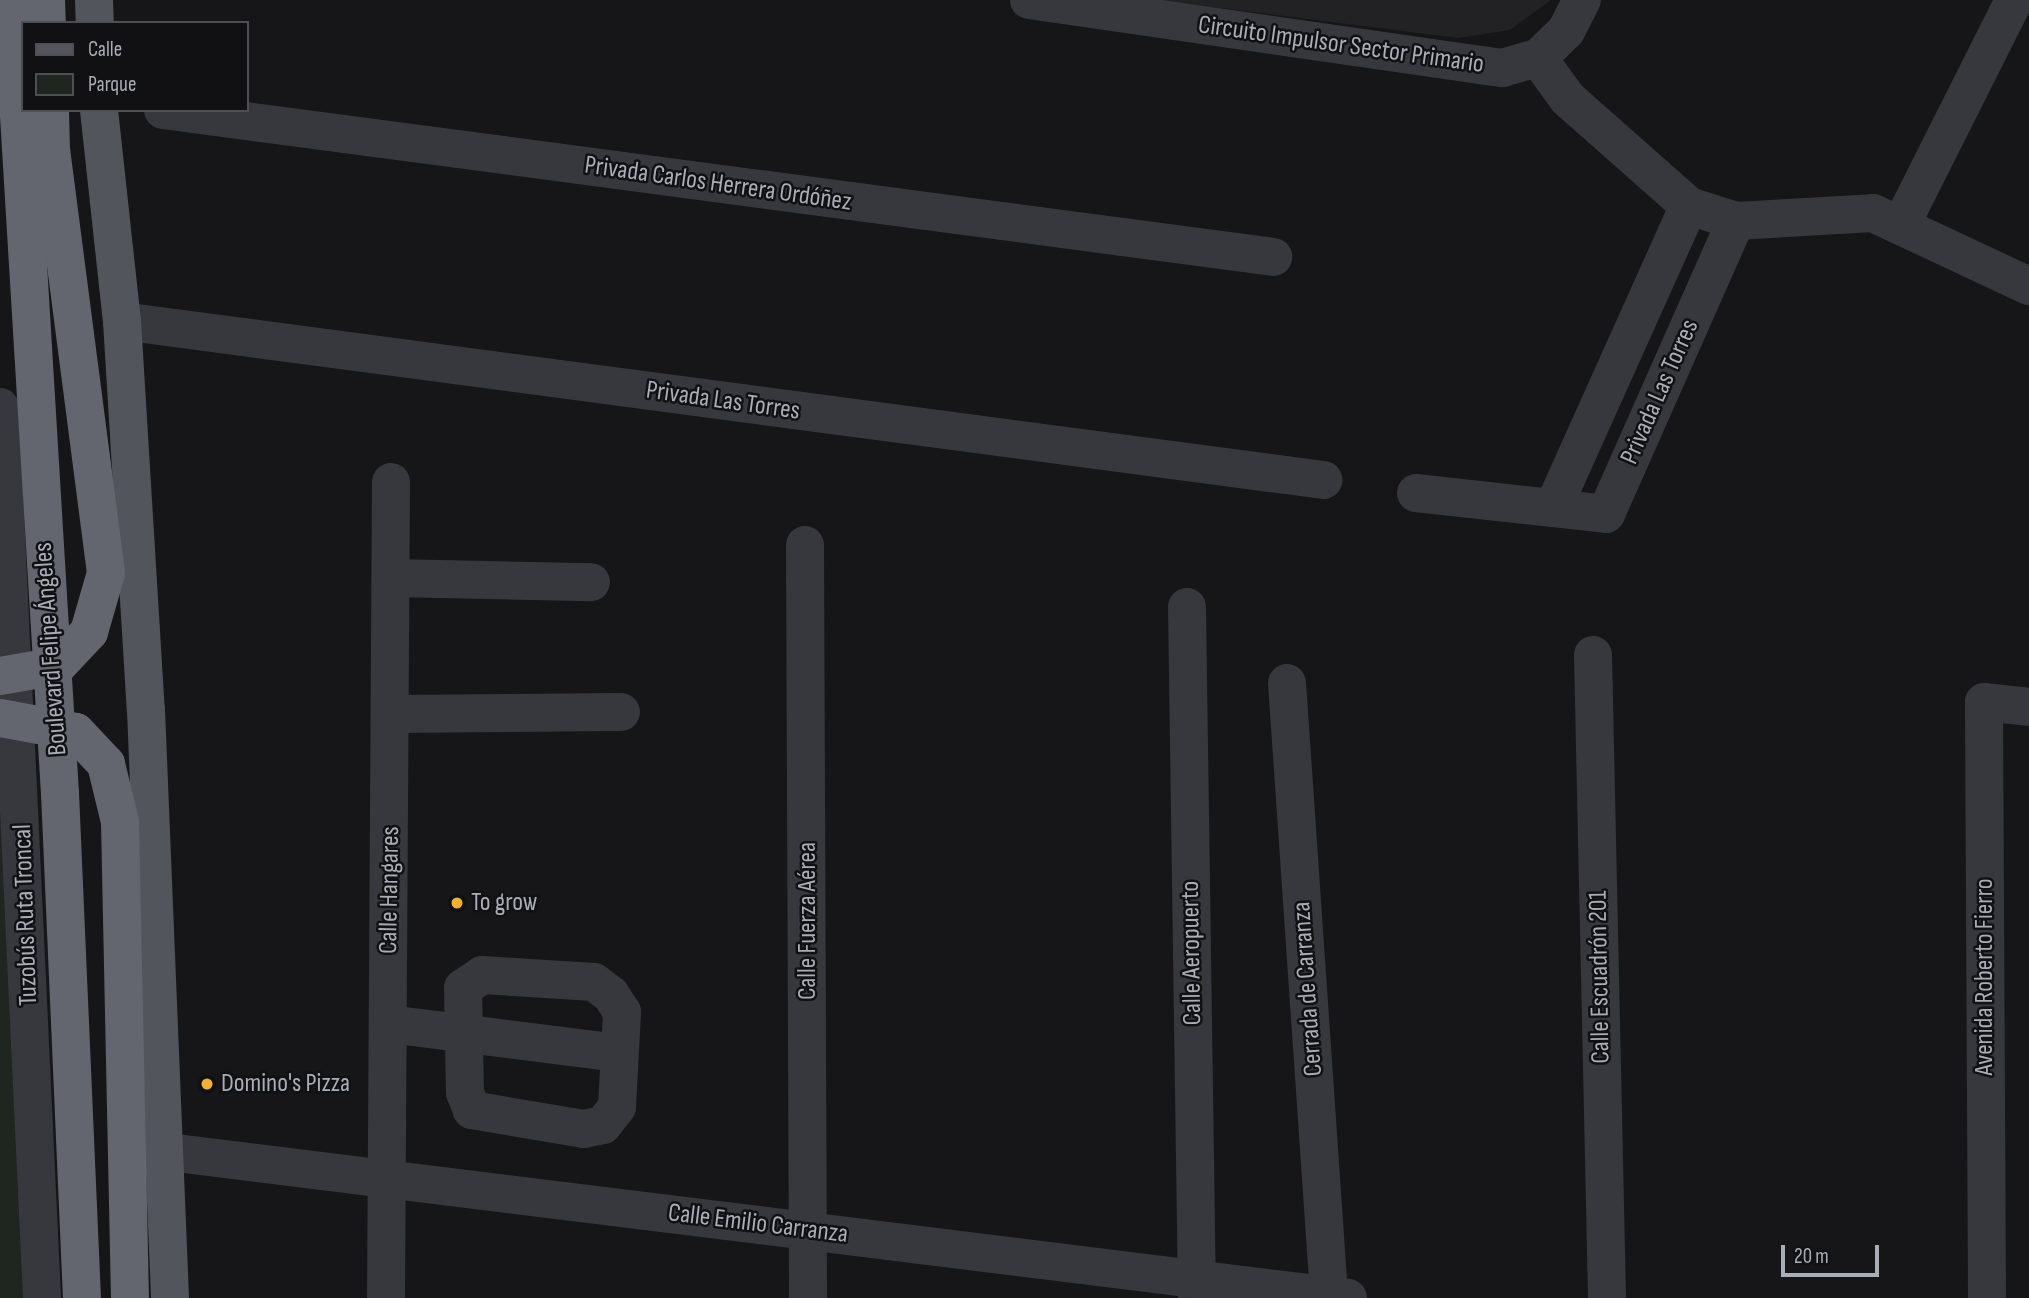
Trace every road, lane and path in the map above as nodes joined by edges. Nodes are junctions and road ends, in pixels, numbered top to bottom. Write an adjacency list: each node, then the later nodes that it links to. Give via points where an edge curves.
1 (12, 0): 45 (highway, Boulevard Felipe Ángeles, via 59,779)
2 (46, 0): 8 (highway)
3 (94, 0): 9 (main road)
4 (1029, 0): 7 (street, Circuito Impulsor Sector Primario)
5 (1582, 0): 10 (street, Circuito Impulsor Sector Primario, via 1566,31)
6 (2014, 0): 16 (street)
7 (1247, 16): 10 (street, Circuito Impulsor Sector Primario, via 1502,68)
8 (47, 21)
9 (95, 21)
10 (1538, 58): 14 (street, via 1569,99)
11 (50, 112): 30 (highway, bridge, via 106,573 89,632 57,666)
12 (99, 112): 19 (main road)
13 (178, 112): 17 (street, Privada Carlos Herrera Ordóñez)
14 (1689, 206): 15 (street); 24 (street, Privada Las Torres)
15 (1736, 221): 16 (street, via 1873,213); 24 (street, Privada Las Torres, via 1606,514)
16 (1901, 225): 18 (street)
17 (1273, 257)
18 (2029, 286)
19 (122, 321): 21 (street, Privada Las Torres); 39 (main road)
20 (0, 407): 44 (street, Tuzobús Ruta Troncal)
21 (1324, 480)
22 (391, 482): 26 (street, Calle Hangares)
23 (1416, 493): 24 (street, Privada Las Torres)
24 (1553, 508)
25 (805, 545): 41 (street, Calle Fuerza Aérea)
26 (392, 578): 27 (street); 34 (street, Calle Hangares)
27 (591, 582)
28 (1187, 607): 42 (street, Calle Aeropuerto)
29 (1593, 655): 50 (street, Calle Escuadrón 201)
30 (0, 676)
31 (1287, 683): 43 (street, Cerrada de Carranza)
32 (2029, 707): 51 (street, Avenida Roberto Fierro, via 1984,702)
33 (621, 712): 34 (street)
34 (392, 714): 36 (street, Calle Hangares)
35 (0, 718): 46 (highway, bridge, via 76,732 106,764 120,822)
36 (389, 1024): 37 (street); 40 (street, Calle Hangares)
37 (463, 1033): 38 (street); 38 (street, via 463,988 482,975 594,982 622,1012); 38 (street, via 465,1093 472,1110 488,1117 584,1129 603,1125 617,1107)
38 (618, 1053)
39 (168, 1153): 40 (street, Calle Emilio Carranza); 47 (main road)
40 (387, 1179): 41 (street, Calle Emilio Carranza); 48 (street, Calle Hangares)
41 (810, 1230): 42 (street, Calle Emilio Carranza); 49 (street, Calle Fuerza Aérea)
42 (1197, 1287): 43 (street, Calle Emilio Carranza)
43 (1338, 1296)
44 (42, 1298)
45 (82, 1298)
46 (130, 1298)
47 (170, 1298)
48 (386, 1298)
49 (808, 1298)
50 (1607, 1298)
51 (1987, 1298)

